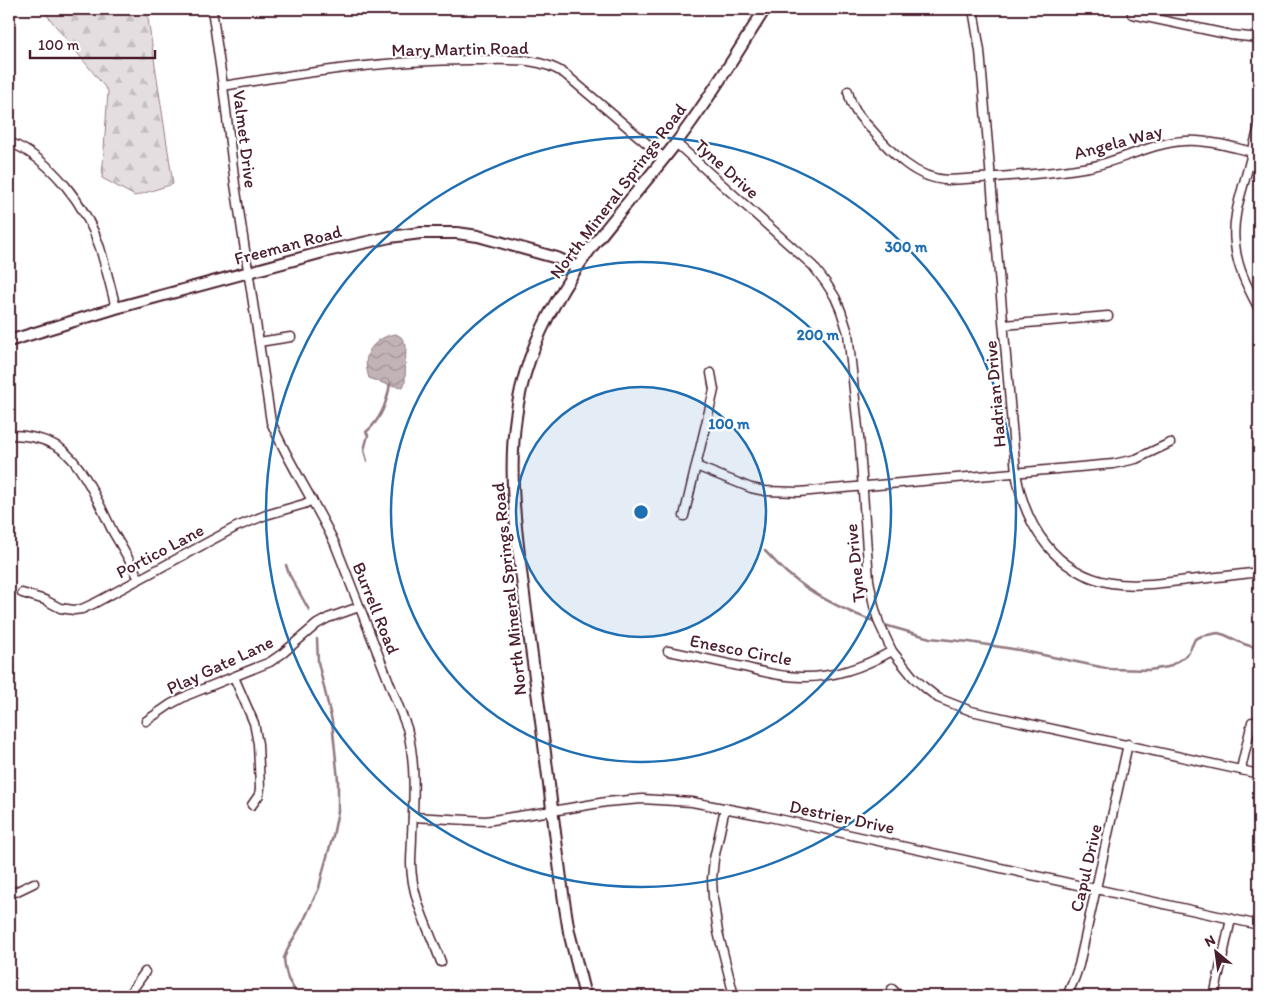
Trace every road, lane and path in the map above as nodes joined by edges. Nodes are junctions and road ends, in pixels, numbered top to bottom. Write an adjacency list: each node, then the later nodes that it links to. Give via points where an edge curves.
1 (212, 9): 6 (street, Valmet Drive)
2 (765, 9): 10 (street, North Mineral Springs Road, via 713,92)
3 (972, 9): 13 (street, Hadrian Drive, via 980,51)
4 (1132, 14): 5 (street)
5 (1259, 38)
6 (223, 86): 12 (street, Mary Martin Road, via 376,65 449,60 528,61 565,74); 15 (street, Valmet Drive)
7 (848, 91): 13 (street, Angela Way, via 856,112 885,145 921,174 940,180)
8 (1259, 127): 11 (street)
9 (9, 142): 16 (street, via 44,164 78,203 100,247)
10 (676, 143): 12 (street, North Mineral Springs Road); 28 (street, Tyne Drive, via 813,266 835,297 848,333)
11 (1256, 153): 13 (street, Angela Way, via 1202,141 1185,141 1164,144 1095,166); 17 (street, via 1236,214 1234,243 1243,277)
12 (664, 158): 14 (street, North Mineral Springs Road)
13 (991, 177): 19 (street, Hadrian Drive)
14 (577, 267): 15 (street, Freeman Road, via 499,241 439,232 362,243); 45 (street, North Mineral Springs Road, via 542,329 531,358 517,410 513,450 515,524)
15 (249, 272): 16 (street, Freeman Road); 22 (street, Burrell Road)
16 (116, 308): 21 (street, Freeman Road)
17 (1259, 309)
18 (1108, 316): 19 (street)
19 (1004, 325): 27 (street, Hadrian Drive)
20 (291, 337): 22 (street)
21 (9, 341)
22 (259, 342): 29 (street, Burrell Road, via 271,422)
23 (711, 373): 26 (street, via 714,390)
24 (9, 435): 32 (street, via 45,440 74,460)
25 (1170, 443): 27 (street, via 1125,462)
26 (696, 466): 28 (street, via 765,491 799,492); 30 (street)
27 (1016, 473): 28 (street); 31 (street, Hadrian Drive, via 1024,507 1038,534 1068,565 1091,577 1136,585)
28 (862, 486): 36 (street, Tyne Drive, via 871,593 879,623)
29 (312, 500): 32 (street, Portico Lane, via 236,527); 34 (street, Burrell Road, via 335,544)
30 (684, 516)
31 (1259, 572)
32 (139, 579): 33 (street, Portico Lane, via 95,603 74,610)
33 (22, 593)
34 (359, 606): 37 (street, Play Gate Lane, via 317,624 270,662); 46 (street, Burrell Road, via 411,742)
35 (668, 651): 36 (street, Enesco Circle, via 771,674 800,677 846,671)
36 (892, 651): 40 (street, Tyne Drive, via 922,686 954,705)
37 (234, 677): 38 (street, Play Gate Lane, via 170,704); 43 (street, via 254,724 258,744 260,788)
38 (146, 722)
39 (1252, 722): 41 (street)
40 (1128, 744): 41 (street, Tyne Drive); 48 (street, Capul Drive)
41 (1241, 769): 42 (street, Tyne Drive)
42 (1259, 774)
43 (252, 806)
44 (724, 808): 45 (street, Destrier Drive, via 692,802 642,800); 48 (street, Destrier Drive); 57 (street, via 712,879 718,932)
45 (552, 811): 46 (street, Destrier Drive, via 486,821); 56 (street, North Mineral Springs Road, via 569,932)
46 (413, 817): 52 (street, Burrell Road, via 411,864 414,891)
47 (34, 883): 49 (street)
48 (1097, 889): 50 (street, Destrier Drive); 59 (street, Capul Drive, via 1079,965)
49 (9, 895)
50 (1231, 919): 51 (street, Destrier Drive); 60 (street)
51 (1259, 925)
52 (441, 962)
53 (145, 972): 55 (street)
54 (892, 989): 58 (street)
55 (128, 996)
56 (585, 996)
57 (734, 996)
58 (899, 996)
59 (1067, 996)
60 (1214, 996)

